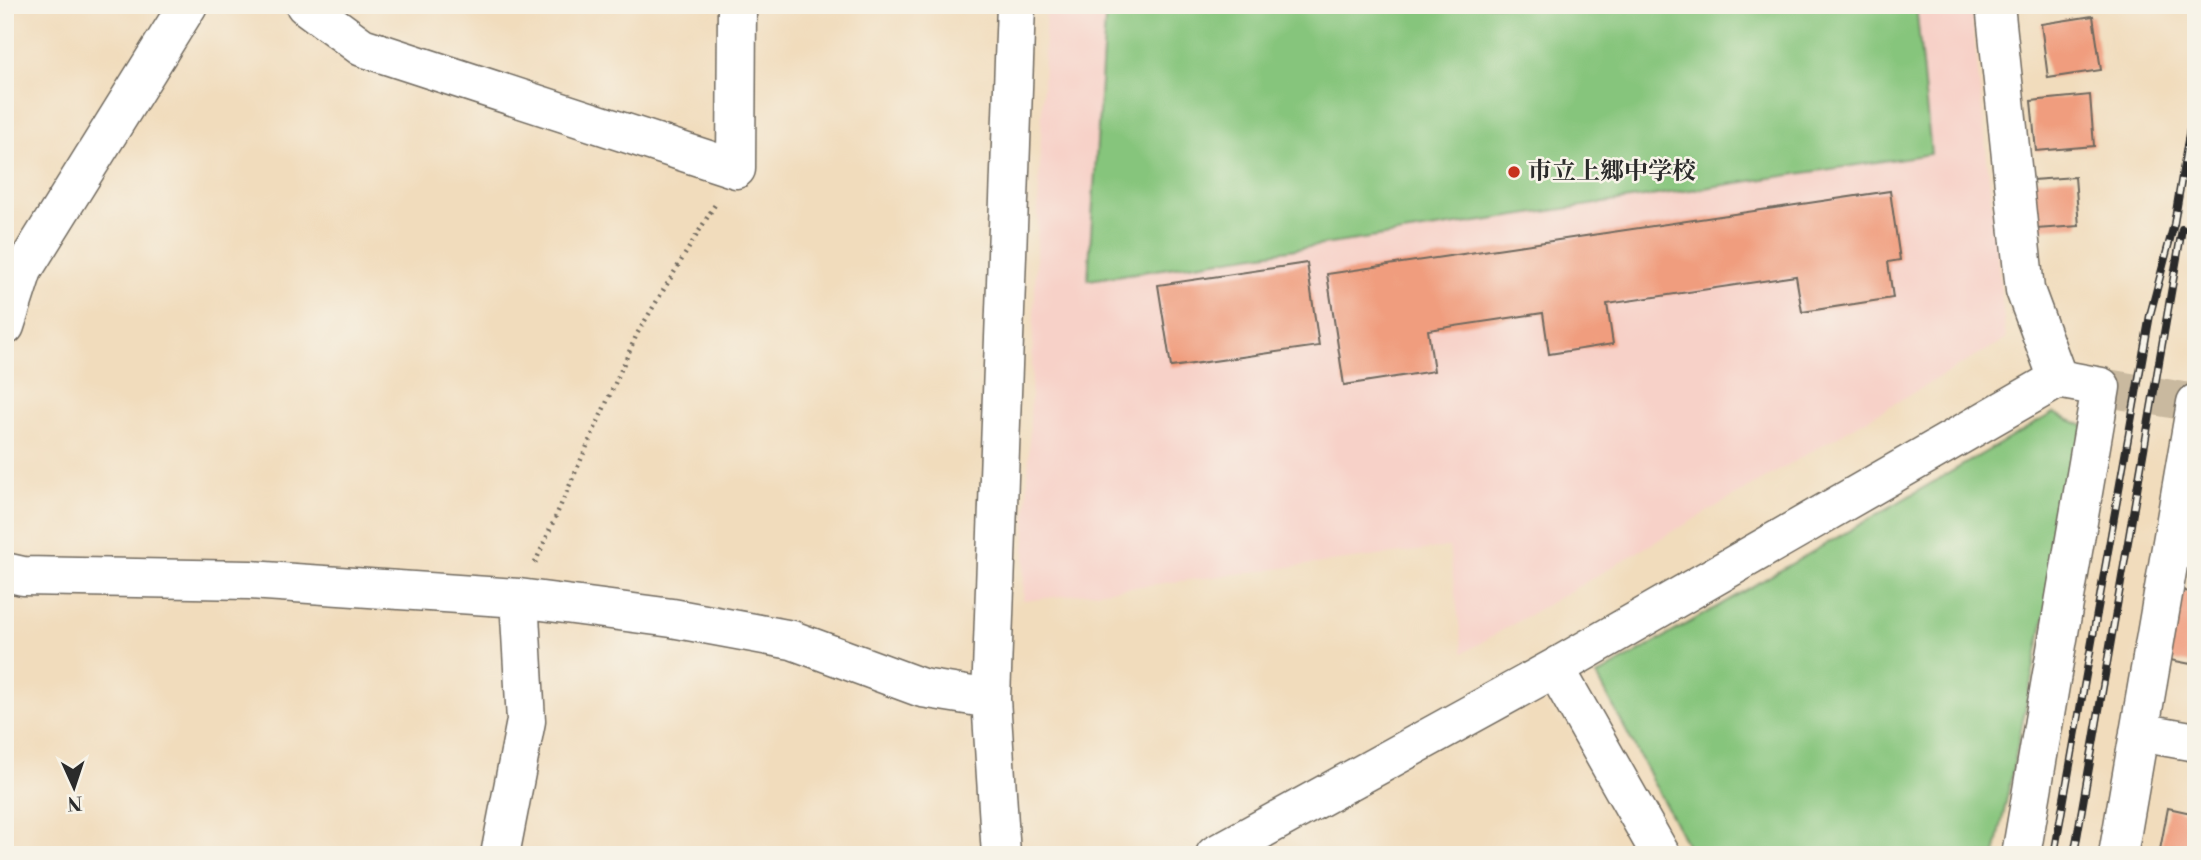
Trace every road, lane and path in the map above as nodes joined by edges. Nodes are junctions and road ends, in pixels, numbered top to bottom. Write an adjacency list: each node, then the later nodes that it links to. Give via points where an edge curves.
1 (188, 5): 7 (street, via 23,270)
2 (304, 5): 6 (street, via 362,47)
3 (737, 5): 6 (street)
4 (1016, 5): 13 (street)
5 (1995, 5): 8 (street, via 2025,290)
6 (736, 169): 11 (path, via 637,334)
7 (5, 326)
8 (2058, 379): 12 (street); 20 (street, via 2101,387)
9 (2196, 403): 14 (street)
10 (5, 572): 11 (street, via 250,580)
11 (519, 598): 13 (street, via 792,640 922,688); 16 (street, via 526,721)
12 (1555, 668): 18 (street); 19 (street)
13 (991, 699): 17 (street)
14 (2139, 732): 15 (street); 21 (street)
15 (2196, 742)
16 (500, 855)
17 (1001, 855)
18 (1216, 855)
19 (1661, 855)
20 (2021, 855)
21 (2118, 855)

